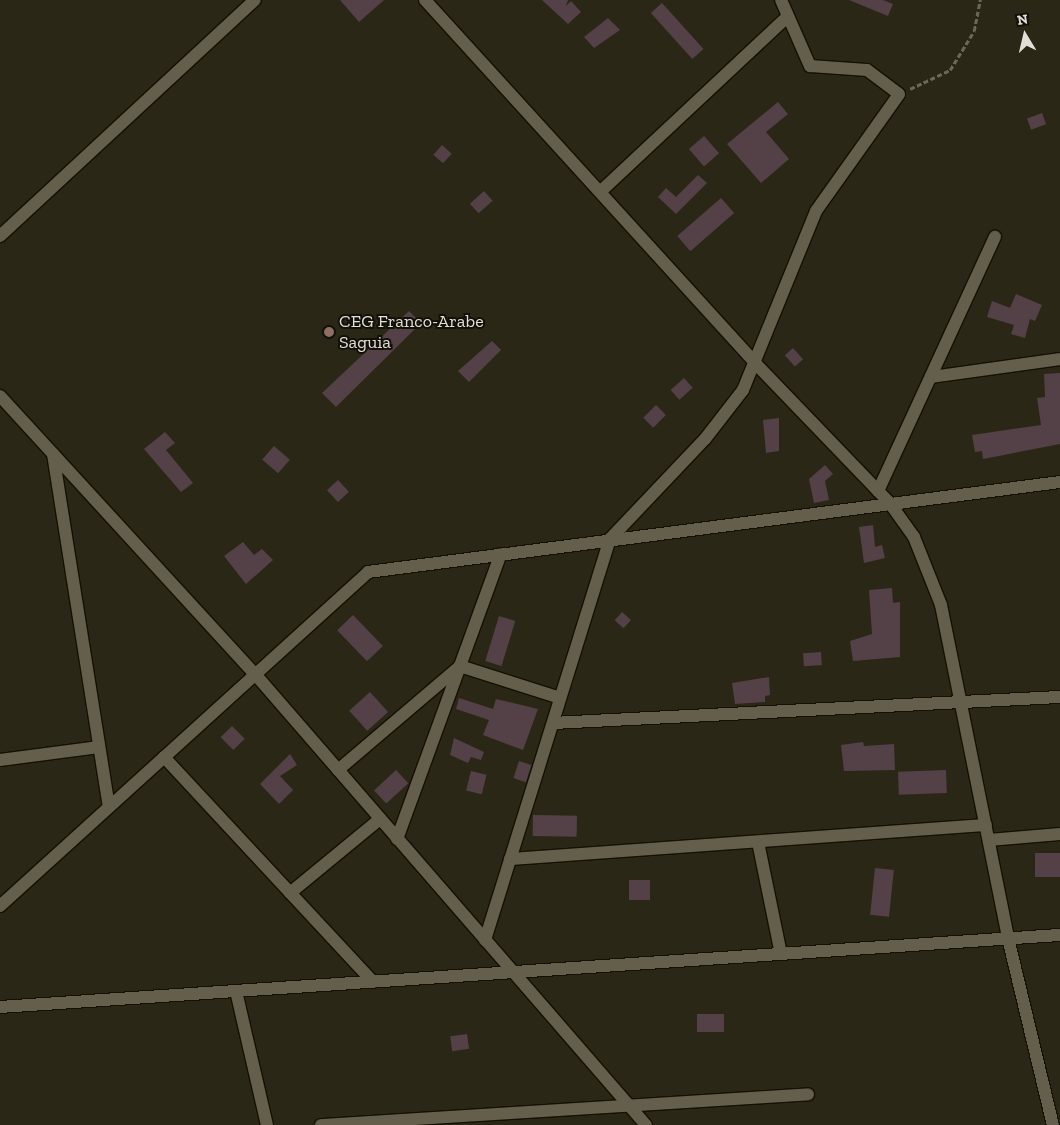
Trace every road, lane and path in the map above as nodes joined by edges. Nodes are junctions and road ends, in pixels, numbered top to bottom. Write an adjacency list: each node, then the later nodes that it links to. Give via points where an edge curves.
1 (255, 0): 8 (street)
2 (425, 0): 7 (street)
3 (781, 0): 5 (street)
4 (980, 0): 6 (path, via 974,31 950,70)
5 (787, 17): 6 (street, via 810,66 867,70); 7 (street)
6 (899, 94): 11 (street, via 816,211)
7 (600, 192): 11 (street)
8 (0, 236)
9 (995, 237): 12 (street)
10 (1060, 359): 12 (street)
11 (756, 364): 16 (street); 18 (street, via 744,390 710,433)
12 (931, 376): 16 (street)
13 (0, 396): 14 (street)
14 (52, 453): 21 (street); 26 (street)
15 (1060, 482): 17 (street)
16 (878, 491): 17 (street)
17 (888, 502): 18 (street); 24 (street, via 914,537 928,572)
18 (610, 539): 19 (street); 23 (street)
19 (501, 554): 20 (street); 21 (street, via 368,572)
20 (460, 666): 23 (street); 29 (street); 34 (street)
21 (255, 674): 27 (street); 29 (street)
22 (1060, 696): 24 (street)
23 (560, 698): 25 (street)
24 (963, 702): 25 (street); 32 (street)
25 (553, 723): 37 (street)
26 (100, 747): 28 (street); 30 (street)
27 (164, 757): 30 (street); 38 (street)
28 (0, 760)
29 (338, 770): 31 (street)
30 (109, 807): 39 (street)
31 (380, 819): 34 (street); 38 (street)
32 (986, 826): 35 (street); 36 (street)
33 (1060, 834): 35 (street)
34 (397, 839): 42 (street)
35 (989, 840): 41 (street)
36 (758, 842): 37 (street); 43 (street)
37 (510, 859): 42 (street)
38 (290, 893): 45 (street)
39 (0, 906)
40 (1060, 935): 41 (street)
41 (1008, 938): 43 (street); 53 (street)
42 (485, 940): 44 (street)
43 (781, 954): 44 (street)
44 (517, 972): 45 (street); 49 (street)
45 (373, 982): 46 (street)
46 (236, 991): 47 (street); 50 (street)
47 (0, 1007)
48 (808, 1094): 49 (street)
49 (629, 1105): 51 (street); 52 (street)
50 (267, 1125)
51 (321, 1125)
52 (646, 1125)
53 (1054, 1125)

